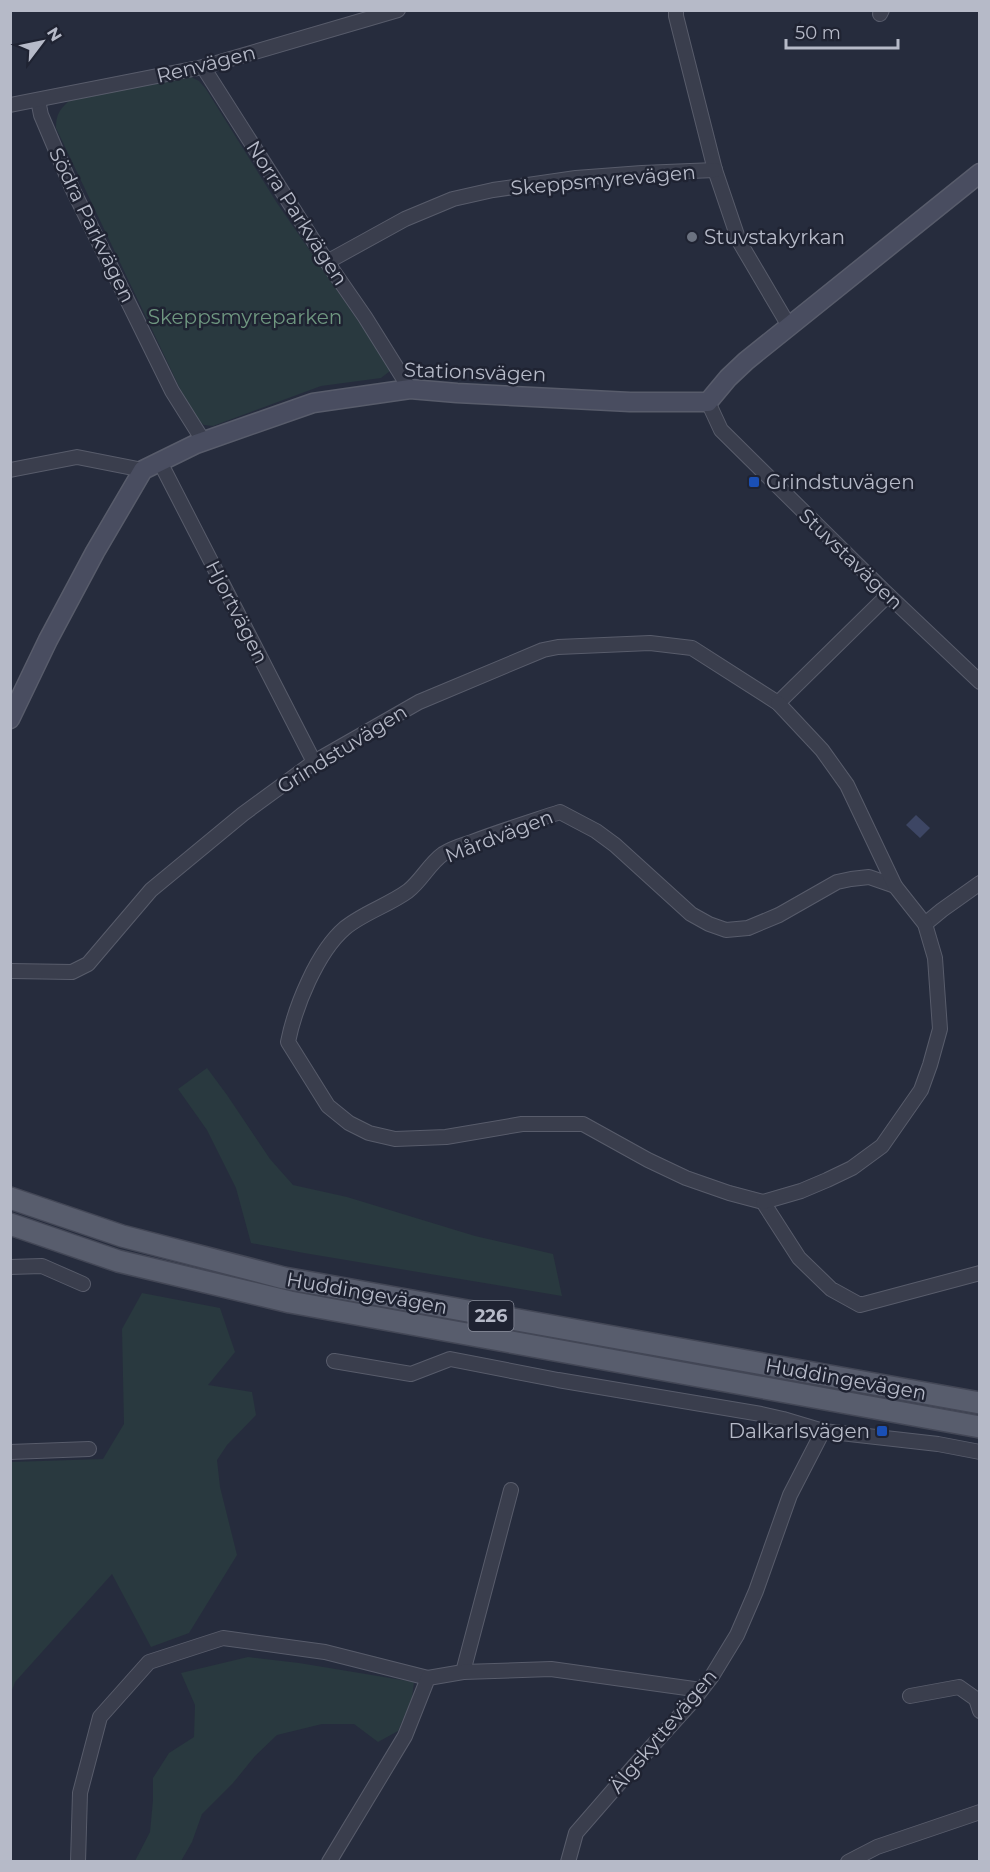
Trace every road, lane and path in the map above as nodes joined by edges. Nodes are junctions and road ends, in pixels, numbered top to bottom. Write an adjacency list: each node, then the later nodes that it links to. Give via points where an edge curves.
1 (398, 10): 3 (street, Renvägen)
2 (676, 10): 6 (street)
3 (203, 67): 4 (street, Renvägen); 8 (street, Norra Parkvägen)
4 (38, 100): 5 (street, Renvägen); 12 (street, Södra Parkvägen, via 72,188 172,391)
5 (10, 105)
6 (715, 171): 8 (street, Skeppsmyrevägen, via 576,178 453,199 405,219); 9 (street, via 739,241)
7 (980, 173): 9 (street)
8 (327, 262): 10 (street, Norra Parkvägen)
9 (789, 326): 11 (street, via 728,378)
10 (410, 388): 11 (street, Stationsvägen, via 630,402); 12 (street, Stationsvägen, via 313,403)
11 (708, 402): 16 (street, Stuvstavägen, via 721,430)
12 (204, 442): 13 (street, Stationsvägen)
13 (160, 462): 15 (street, Stationsvägen); 20 (street, Hjortvägen)
14 (10, 470): 15 (street, via 78,457)
15 (143, 470): 19 (street, via 95,552)
16 (888, 596): 17 (street, Stuvstavägen); 18 (street)
17 (980, 682)
18 (778, 703): 20 (street, Grindstuvägen, via 692,648 650,643 558,647 419,702); 22 (street, Grindstuvägen, via 822,750 847,785)
19 (10, 719)
20 (314, 762): 24 (street, Grindstuvägen, via 151,890 88,964 72,972)
21 (980, 883): 23 (street)
22 (895, 886): 23 (street, Grindstuvägen); 26 (street, Mårdvägen, via 869,877 837,882 779,915 748,928 726,930 691,914 615,845 560,812 440,856 408,891 345,928 315,968 301,997 288,1042 327,1106 369,1133 395,1139 446,1137 522,1124 583,1124 686,1178)
23 (926, 924): 26 (street, via 935,958 940,1029 921,1090 882,1146 852,1168 801,1191)
24 (10, 971)
25 (10, 1198): 32 (main road, Huddingevägen / 226, via 122,1236 284,1278)
26 (763, 1202): 29 (street, via 799,1258 831,1289 860,1305)
27 (10, 1224): 33 (main road, Huddingevägen / 226, via 118,1261 291,1302)
28 (10, 1267): 30 (street, via 42,1266)
29 (980, 1273)
30 (83, 1284)
31 (334, 1361): 34 (street, via 411,1374 450,1359 761,1414)
32 (980, 1403)
33 (980, 1427)
34 (823, 1431): 37 (street); 41 (street, Älgskyttevägen, via 789,1495 737,1635)
35 (89, 1449): 36 (street)
36 (10, 1452)
37 (980, 1452)
38 (511, 1490): 39 (street)
39 (463, 1672): 40 (street); 41 (street, via 551,1669)
40 (428, 1678): 45 (street, via 325,1652 223,1638 149,1662 100,1717 80,1793); 46 (street, via 405,1736)
41 (701, 1690): 47 (street, Älgskyttevägen, via 576,1833)
42 (910, 1696): 43 (street, via 959,1687 976,1699)
43 (980, 1711)
44 (980, 1812): 48 (street, via 877,1847)
45 (78, 1862)
46 (329, 1862)
47 (568, 1862)
48 (848, 1862)

